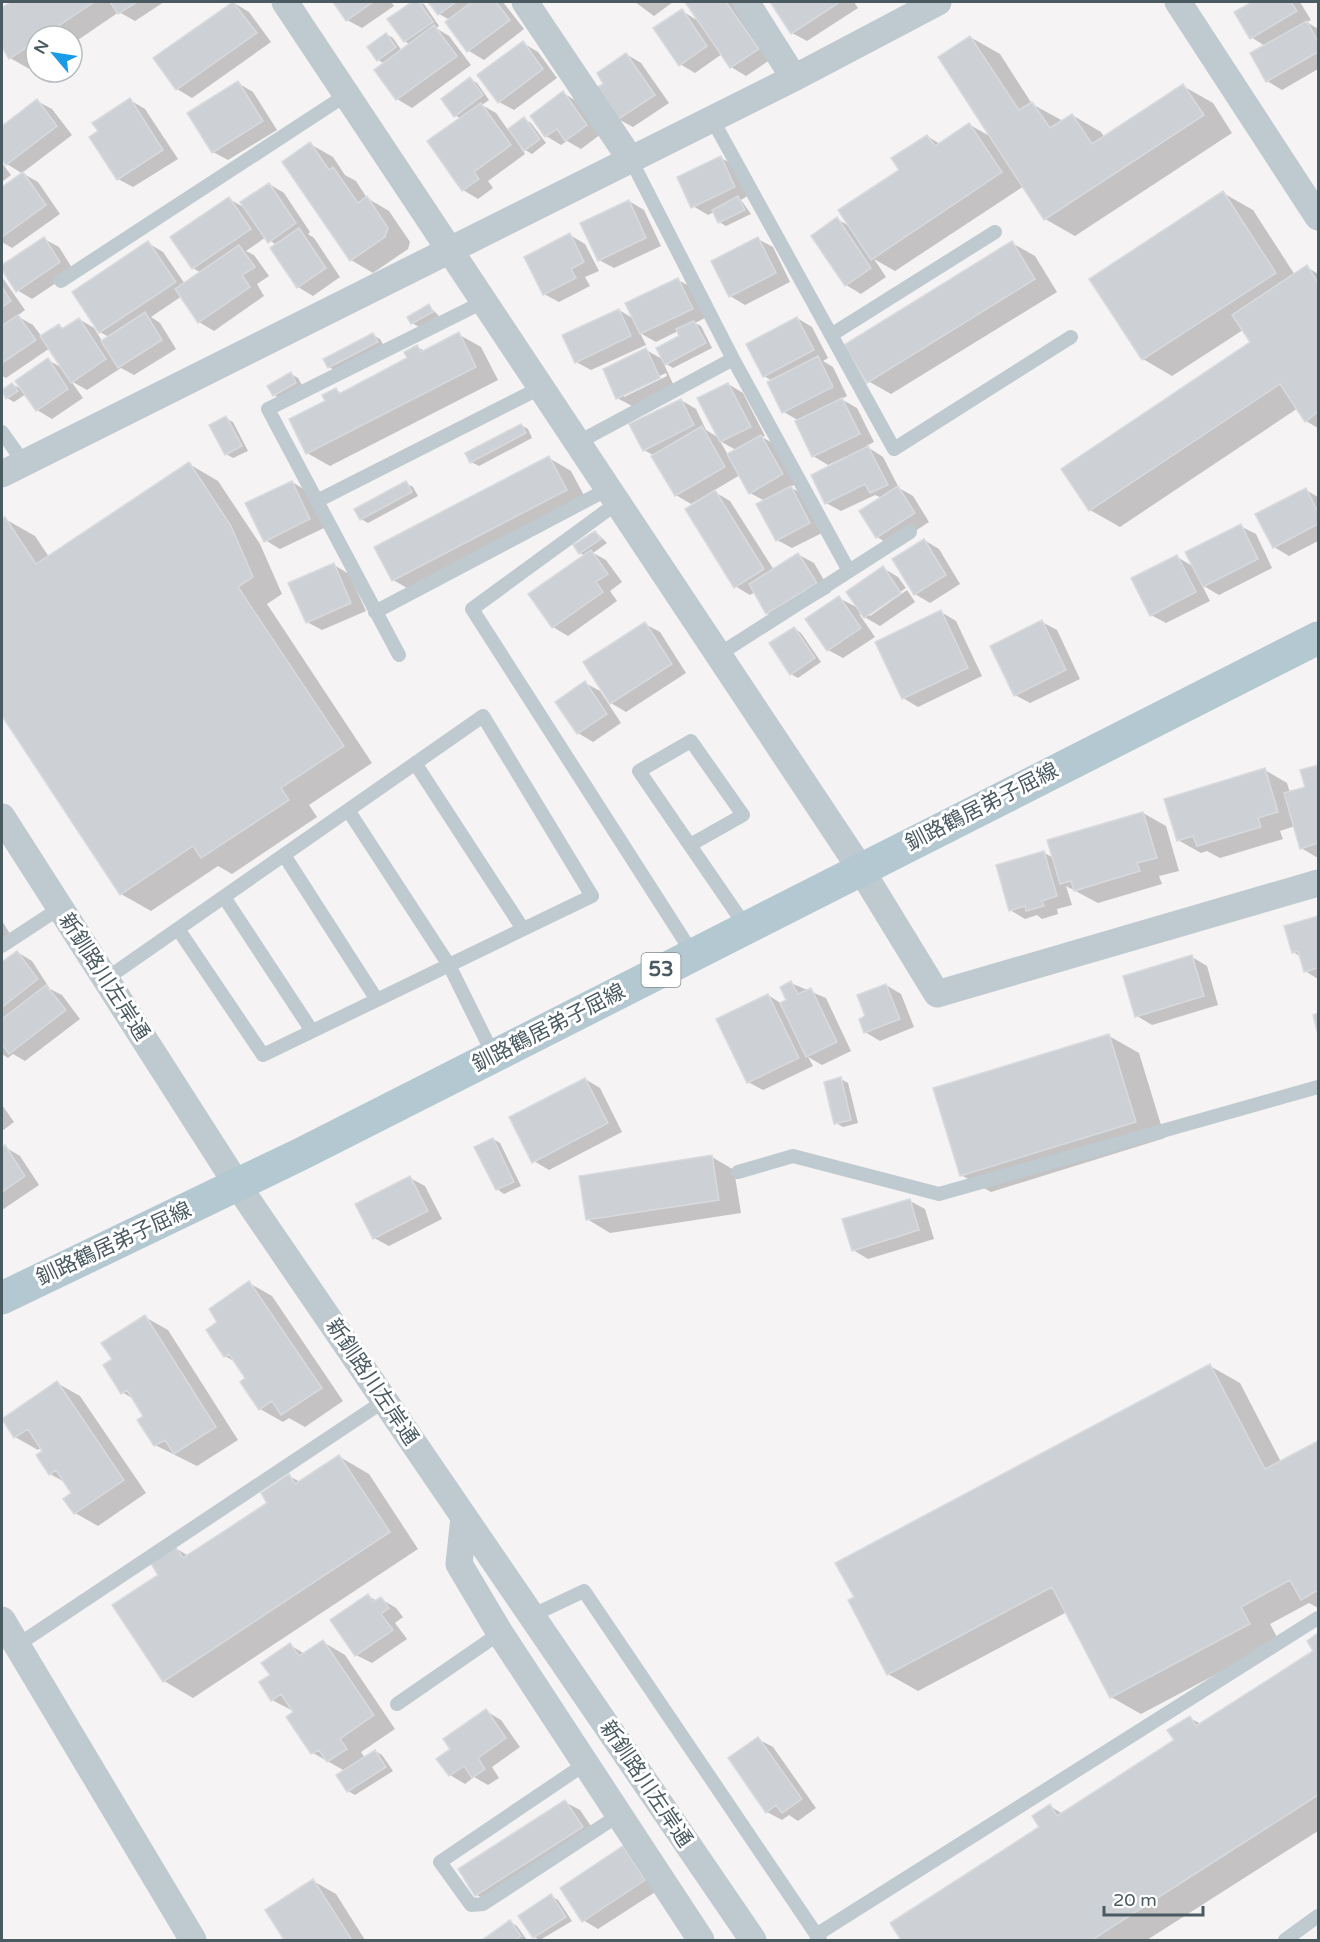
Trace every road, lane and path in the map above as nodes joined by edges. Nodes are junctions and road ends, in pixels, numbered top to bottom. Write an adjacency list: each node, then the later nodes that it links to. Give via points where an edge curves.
1 (285, 2): 7 (street)
2 (525, 2): 9 (street)
3 (746, 2): 6 (street)
4 (938, 2): 6 (street)
5 (1178, 2): 10 (street)
6 (794, 78): 8 (street)
7 (346, 95): 12 (street); 13 (lane)
8 (712, 119): 9 (street); 15 (lane)
9 (631, 160): 12 (street); 17 (lane)
10 (1318, 218)
11 (995, 232): 15 (lane)
12 (449, 250): 14 (street); 21 (street)
13 (61, 281)
14 (483, 302): 18 (street); 23 (lane, via 268,409)
15 (831, 335): 16 (lane, via 894,449)
16 (1071, 337)
17 (733, 359): 20 (lane); 25 (lane)
18 (540, 388): 20 (street); 23 (lane)
19 (2, 432): 21 (lane)
20 (577, 443): 22 (street)
21 (13, 469)
22 (612, 496): 26 (lane); 29 (street); 43 (lane, via 472,609)
23 (317, 501): 26 (lane)
24 (910, 532): 25 (lane)
25 (849, 571): 29 (lane)
26 (375, 612): 28 (lane)
27 (1318, 638): 35 (main road, 釧路鶴居弟子屈線 / 53)
28 (399, 655)
29 (718, 655): 35 (street)
30 (415, 764): 31 (lane); 41 (lane); 41 (lane, via 483,716 592,896)
31 (348, 810): 34 (lane); 44 (lane)
32 (2, 817): 38 (street, 新釧路川左岸通)
33 (690, 845): 33 (lane, via 639,771 691,741 744,815); 39 (lane)
34 (284, 855): 37 (lane); 46 (lane)
35 (860, 868): 36 (street, via 937,994); 39 (main road, 釧路鶴居弟子屈線 / 53)
36 (1318, 883)
37 (224, 897): 40 (lane); 47 (lane)
38 (60, 908): 42 (lane); 45 (street, 新釧路川左岸通)
39 (746, 927): 43 (main road, 釧路鶴居弟子屈線 / 53)
40 (178, 929): 45 (lane); 47 (lane, via 263,1055)
41 (523, 929): 44 (lane)
42 (2, 946)
43 (693, 954): 48 (main road, 釧路鶴居弟子屈線 / 53)
44 (449, 965): 46 (lane); 48 (lane)
45 (106, 979): 51 (street, 新釧路川左岸通)
46 (377, 1000): 47 (lane)
47 (312, 1031)
48 (494, 1056): 51 (main road, 釧路鶴居弟子屈線 / 53)
49 (1318, 1087): 50 (lane, via 939,1194 794,1156)
50 (738, 1172)
51 (238, 1186): 52 (main road, 釧路鶴居弟子屈線 / 53); 53 (street, 新釧路川左岸通)
52 (2, 1298)
53 (384, 1401): 54 (street, 新釧路川左岸通); 59 (lane)
54 (464, 1517): 55 (street, 新釧路川左岸通); 58 (street, via 459,1564)
55 (531, 1616): 64 (lane, via 584,1591); 67 (street, 新釧路川左岸通)
56 (1318, 1618): 64 (lane)
57 (2, 1620): 59 (street)
58 (500, 1633): 60 (lane); 61 (street)
59 (16, 1646): 65 (street)
60 (397, 1704)
61 (585, 1764): 62 (street); 62 (lane, via 440,1862 471,1905 483,1904)
62 (619, 1815): 66 (street)
63 (1318, 1916): 68 (lane)
64 (818, 1938)
65 (193, 1941)
66 (701, 1941)
67 (753, 1941)
68 (1285, 1941)

